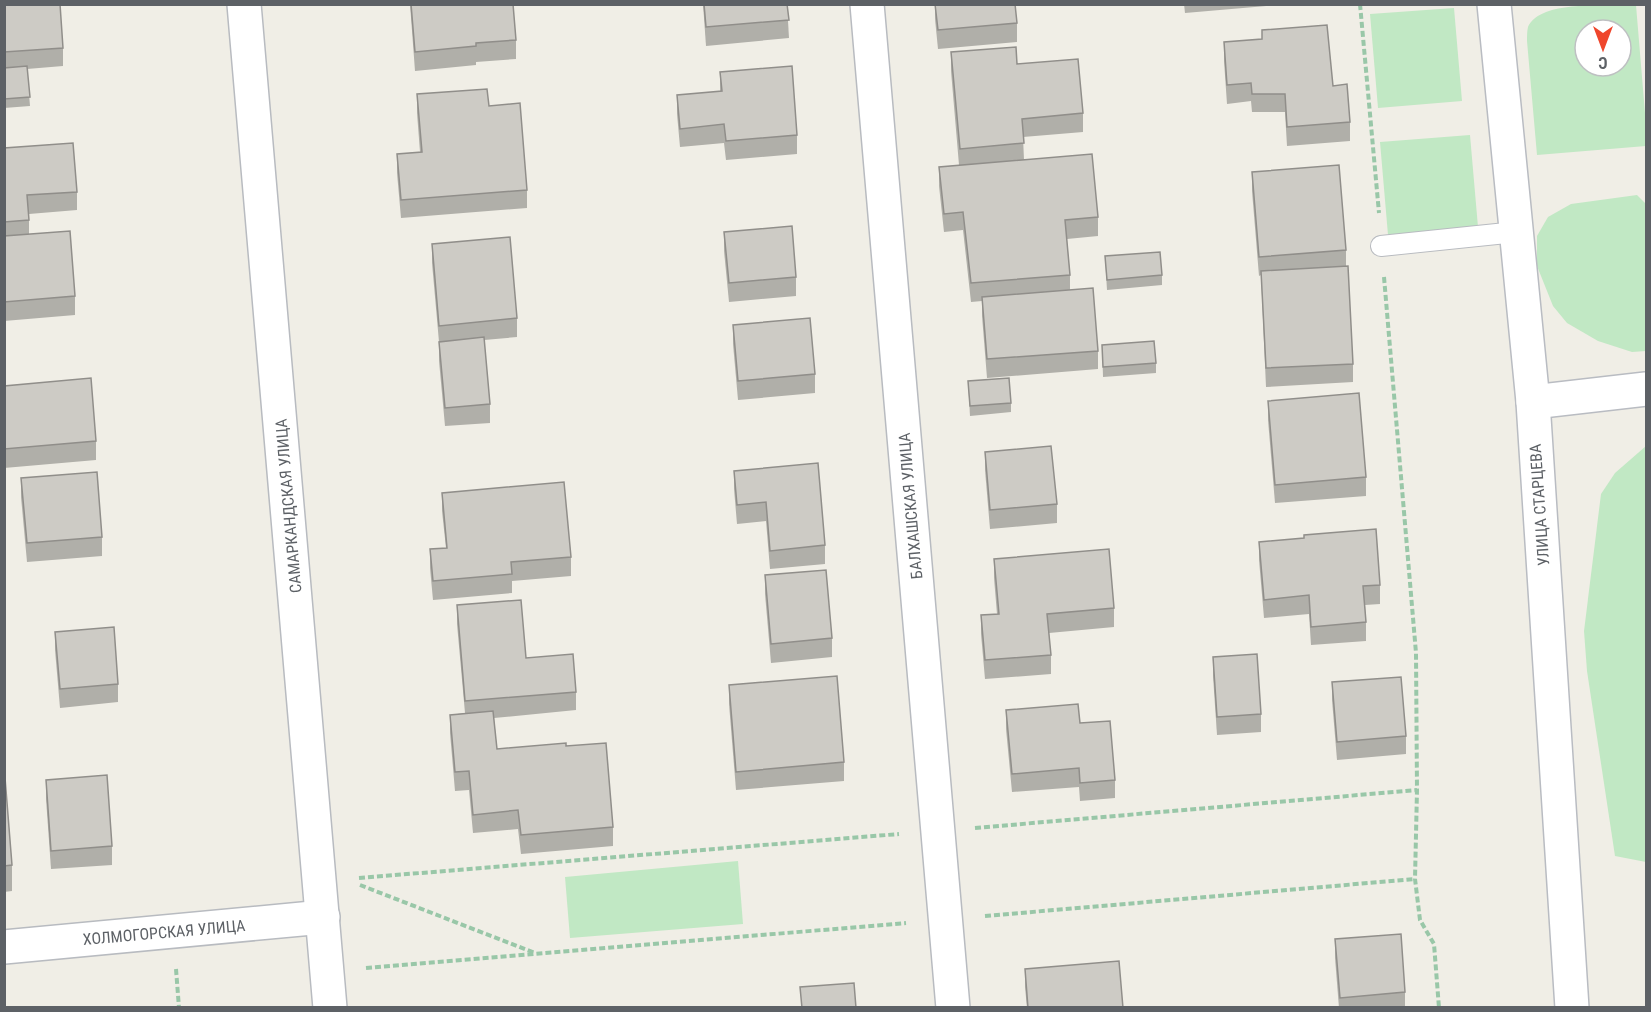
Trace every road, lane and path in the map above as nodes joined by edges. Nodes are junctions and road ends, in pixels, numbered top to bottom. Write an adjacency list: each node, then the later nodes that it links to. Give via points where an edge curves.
1 (244, 4): 11 (street, САМАРКАНДСКАЯ УЛИЦА)
2 (867, 4): 10 (street, БАЛХАШСКАЯ УЛИЦА)
3 (1360, 4): 6 (path)
4 (1494, 4): 5 (street, УЛИЦА СТАРЦЕВА)
5 (1516, 232): 6 (lane); 8 (street, УЛИЦА СТАРЦЕВА)
6 (1382, 246): 9 (path, via 1416,653)
7 (1647, 389): 8 (street)
8 (1533, 402): 18 (street, УЛИЦА СТАРЦЕВА)
9 (1417, 790): 10 (path); 17 (path, via 1415,879 1420,920 1434,944)
10 (939, 831): 11 (path); 16 (street, БАЛХАШСКАЯ УЛИЦА)
11 (332, 880): 12 (street, САМАРКАНДСКАЯ УЛИЦА); 14 (path, via 536,954)
12 (323, 917): 13 (street, ХОЛМОГОРСКАЯ УЛИЦА); 14 (street, САМАРКАНДСКАЯ УЛИЦА)
13 (4, 948)
14 (328, 971): 15 (street, САМАРКАНДСКАЯ УЛИЦА)
15 (330, 1008)
16 (953, 1008)
17 (1439, 1008)
18 (1572, 1008)

